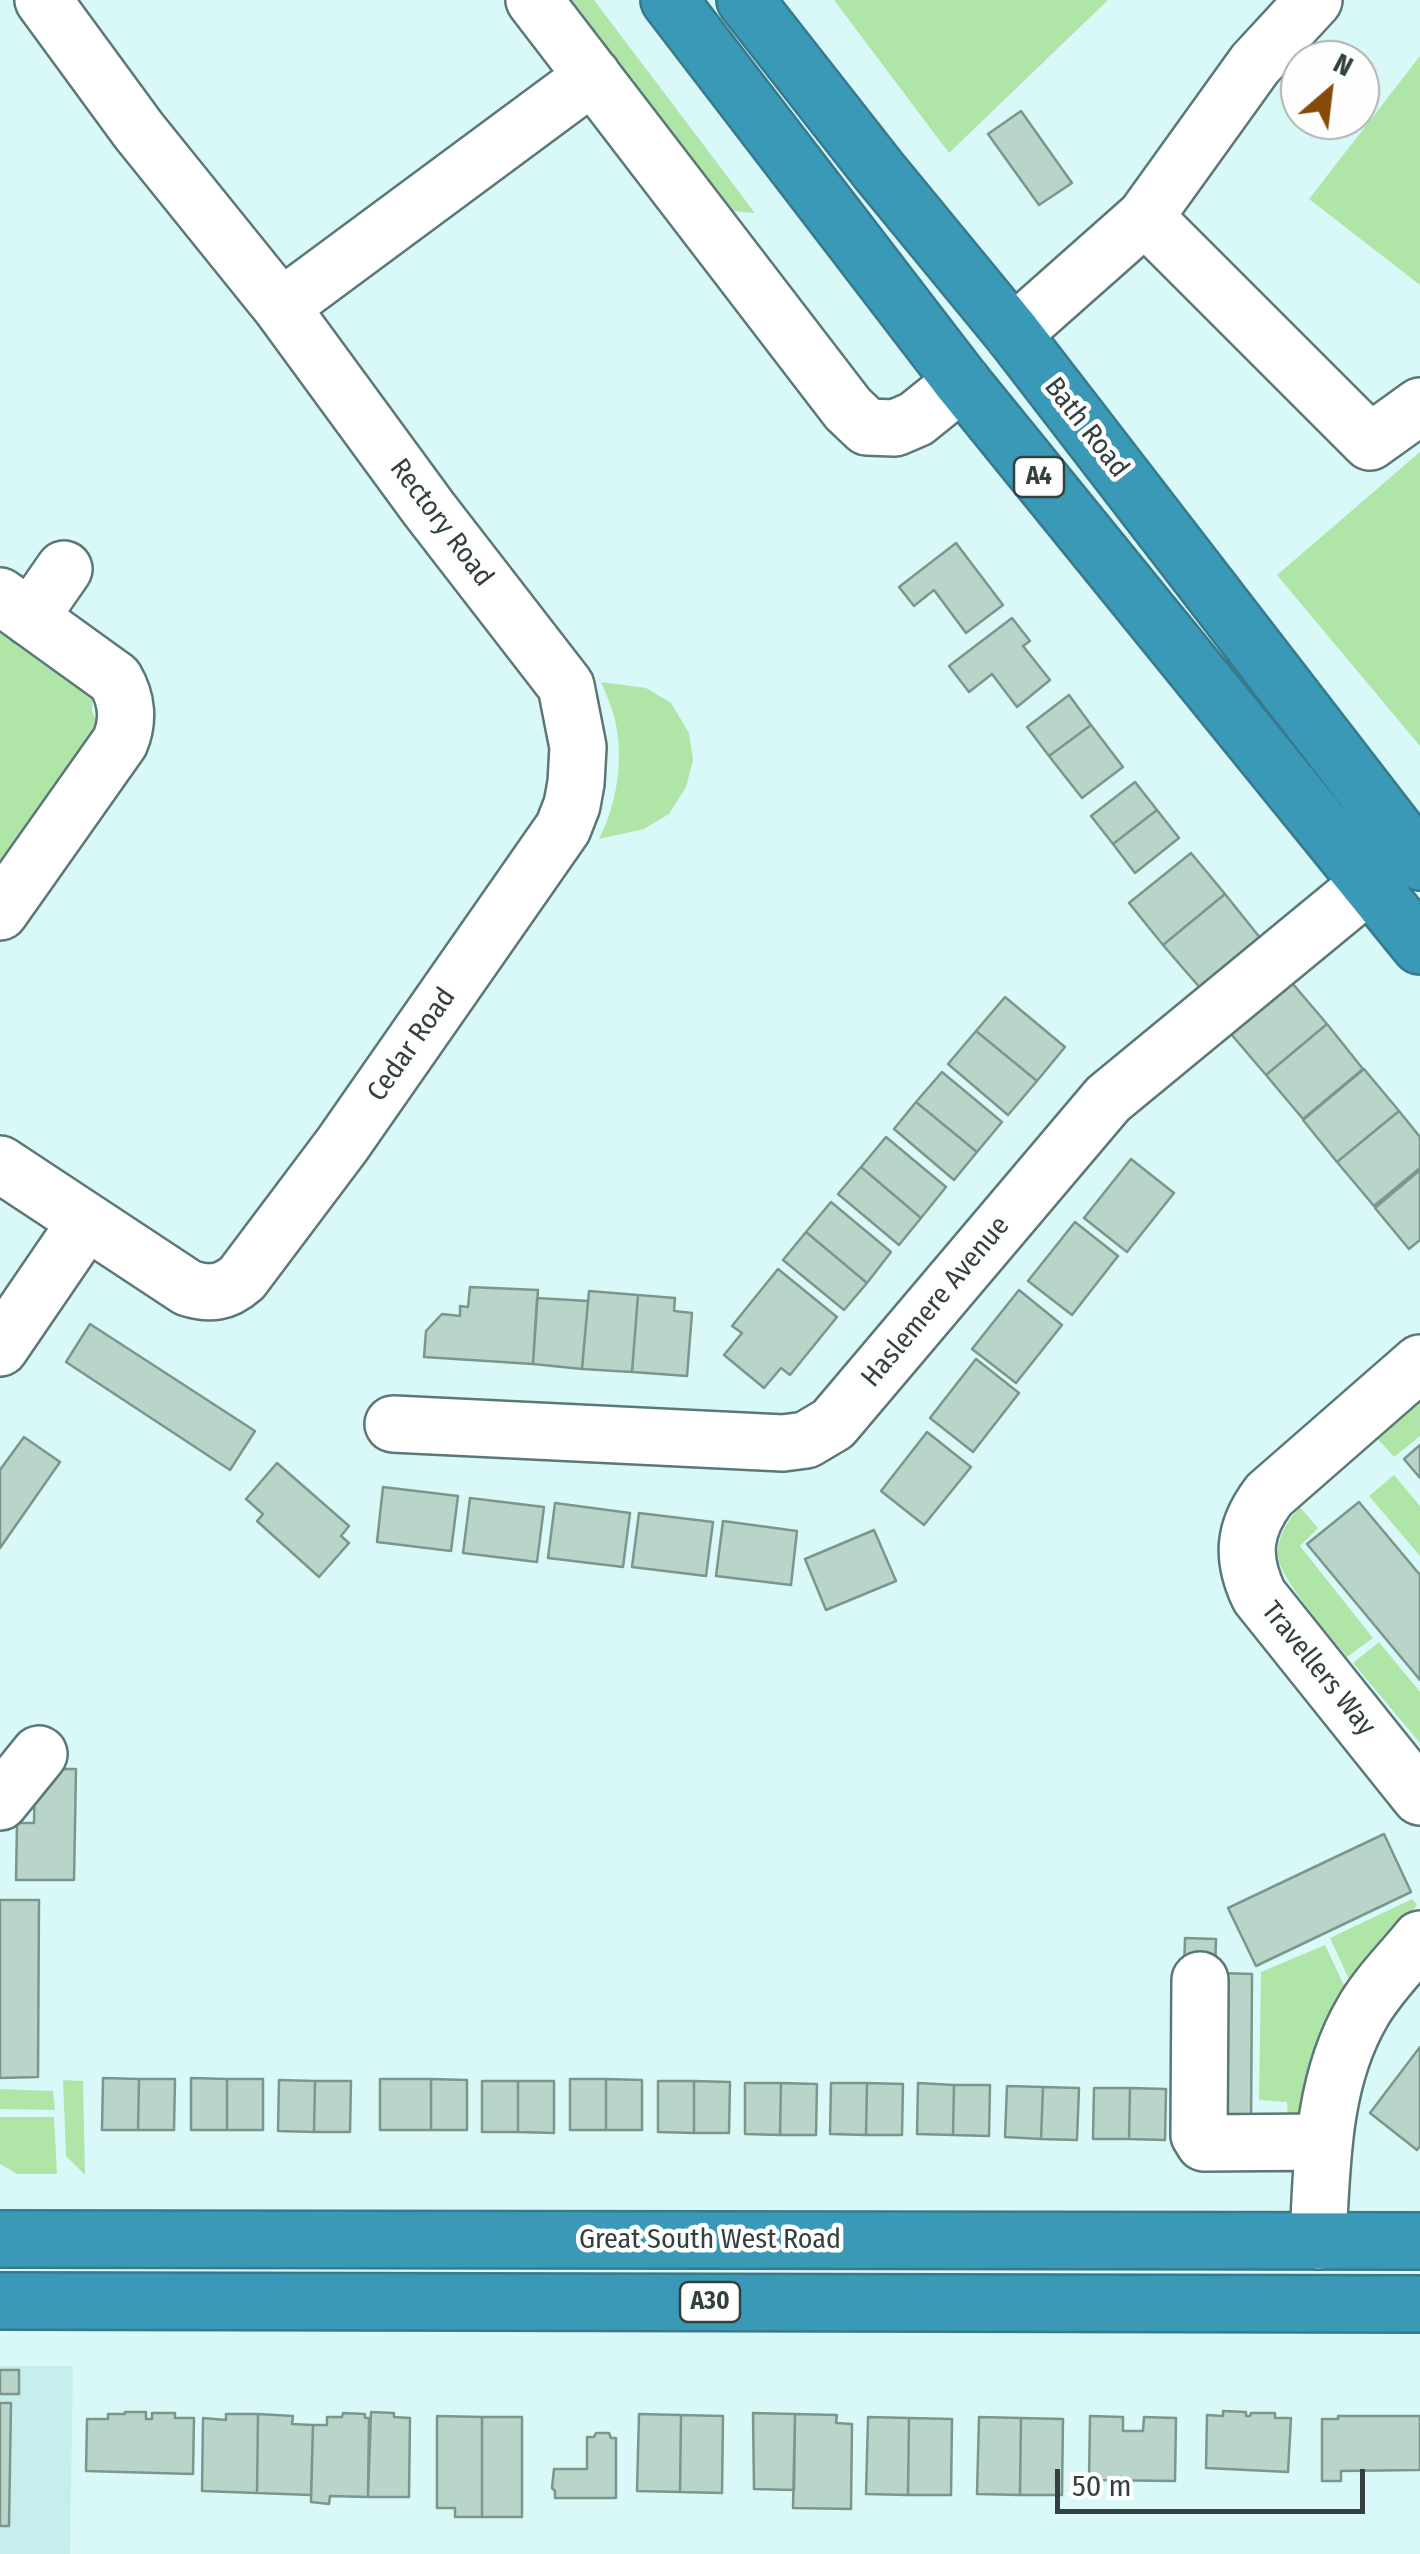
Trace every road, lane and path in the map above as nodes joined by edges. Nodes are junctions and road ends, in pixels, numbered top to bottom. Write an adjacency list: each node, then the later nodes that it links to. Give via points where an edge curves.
1 (43, 0): 8 (street, Rectory Road)
2 (534, 0): 6 (street)
3 (669, 0): 10 (highway, A4)
4 (746, 0): 9 (highway, Bath Road / A4)
5 (1314, 0): 7 (street, via 1255,64)
6 (593, 76): 8 (street); 10 (street, via 868,427 895,428 916,419)
7 (1144, 217): 9 (street); 11 (street, via 1370,442)
8 (281, 308): 14 (street, Rectory Road, via 566,686)
9 (1014, 334): 15 (highway, Bath Road / A4)
10 (962, 382): 16 (highway, A4)
11 (1420, 406)
12 (64, 569): 13 (street)
13 (15, 607): 17 (street, via 115,679 125,725 120,742)
14 (578, 747): 20 (street, Cedar Road, via 564,828 242,1278 218,1292 188,1288)
15 (1420, 862)
16 (1369, 884): 18 (highway, A4); 23 (street, Haslemere Avenue, via 1108,1099 833,1424 806,1440)
17 (0, 912)
18 (1420, 946)
19 (0, 1164): 20 (street)
20 (86, 1222): 21 (street)
21 (0, 1348)
22 (1420, 1362): 25 (street, Travellers Way, via 1269,1496 1250,1526 1247,1559 1259,1596)
23 (393, 1424)
24 (39, 1754): 26 (street)
25 (1420, 1796)
26 (0, 1802)
27 (1420, 1939): 29 (street, via 1362,2011 1342,2055)
28 (1200, 1980): 29 (street, via 1198,2135 1204,2143)
29 (1323, 2142): 32 (street)
30 (0, 2239): 32 (highway, Great South West Road)
31 (1420, 2241): 32 (highway, Great South West Road)
32 (1318, 2242)
33 (0, 2301): 34 (highway, A30)
34 (1420, 2304)

